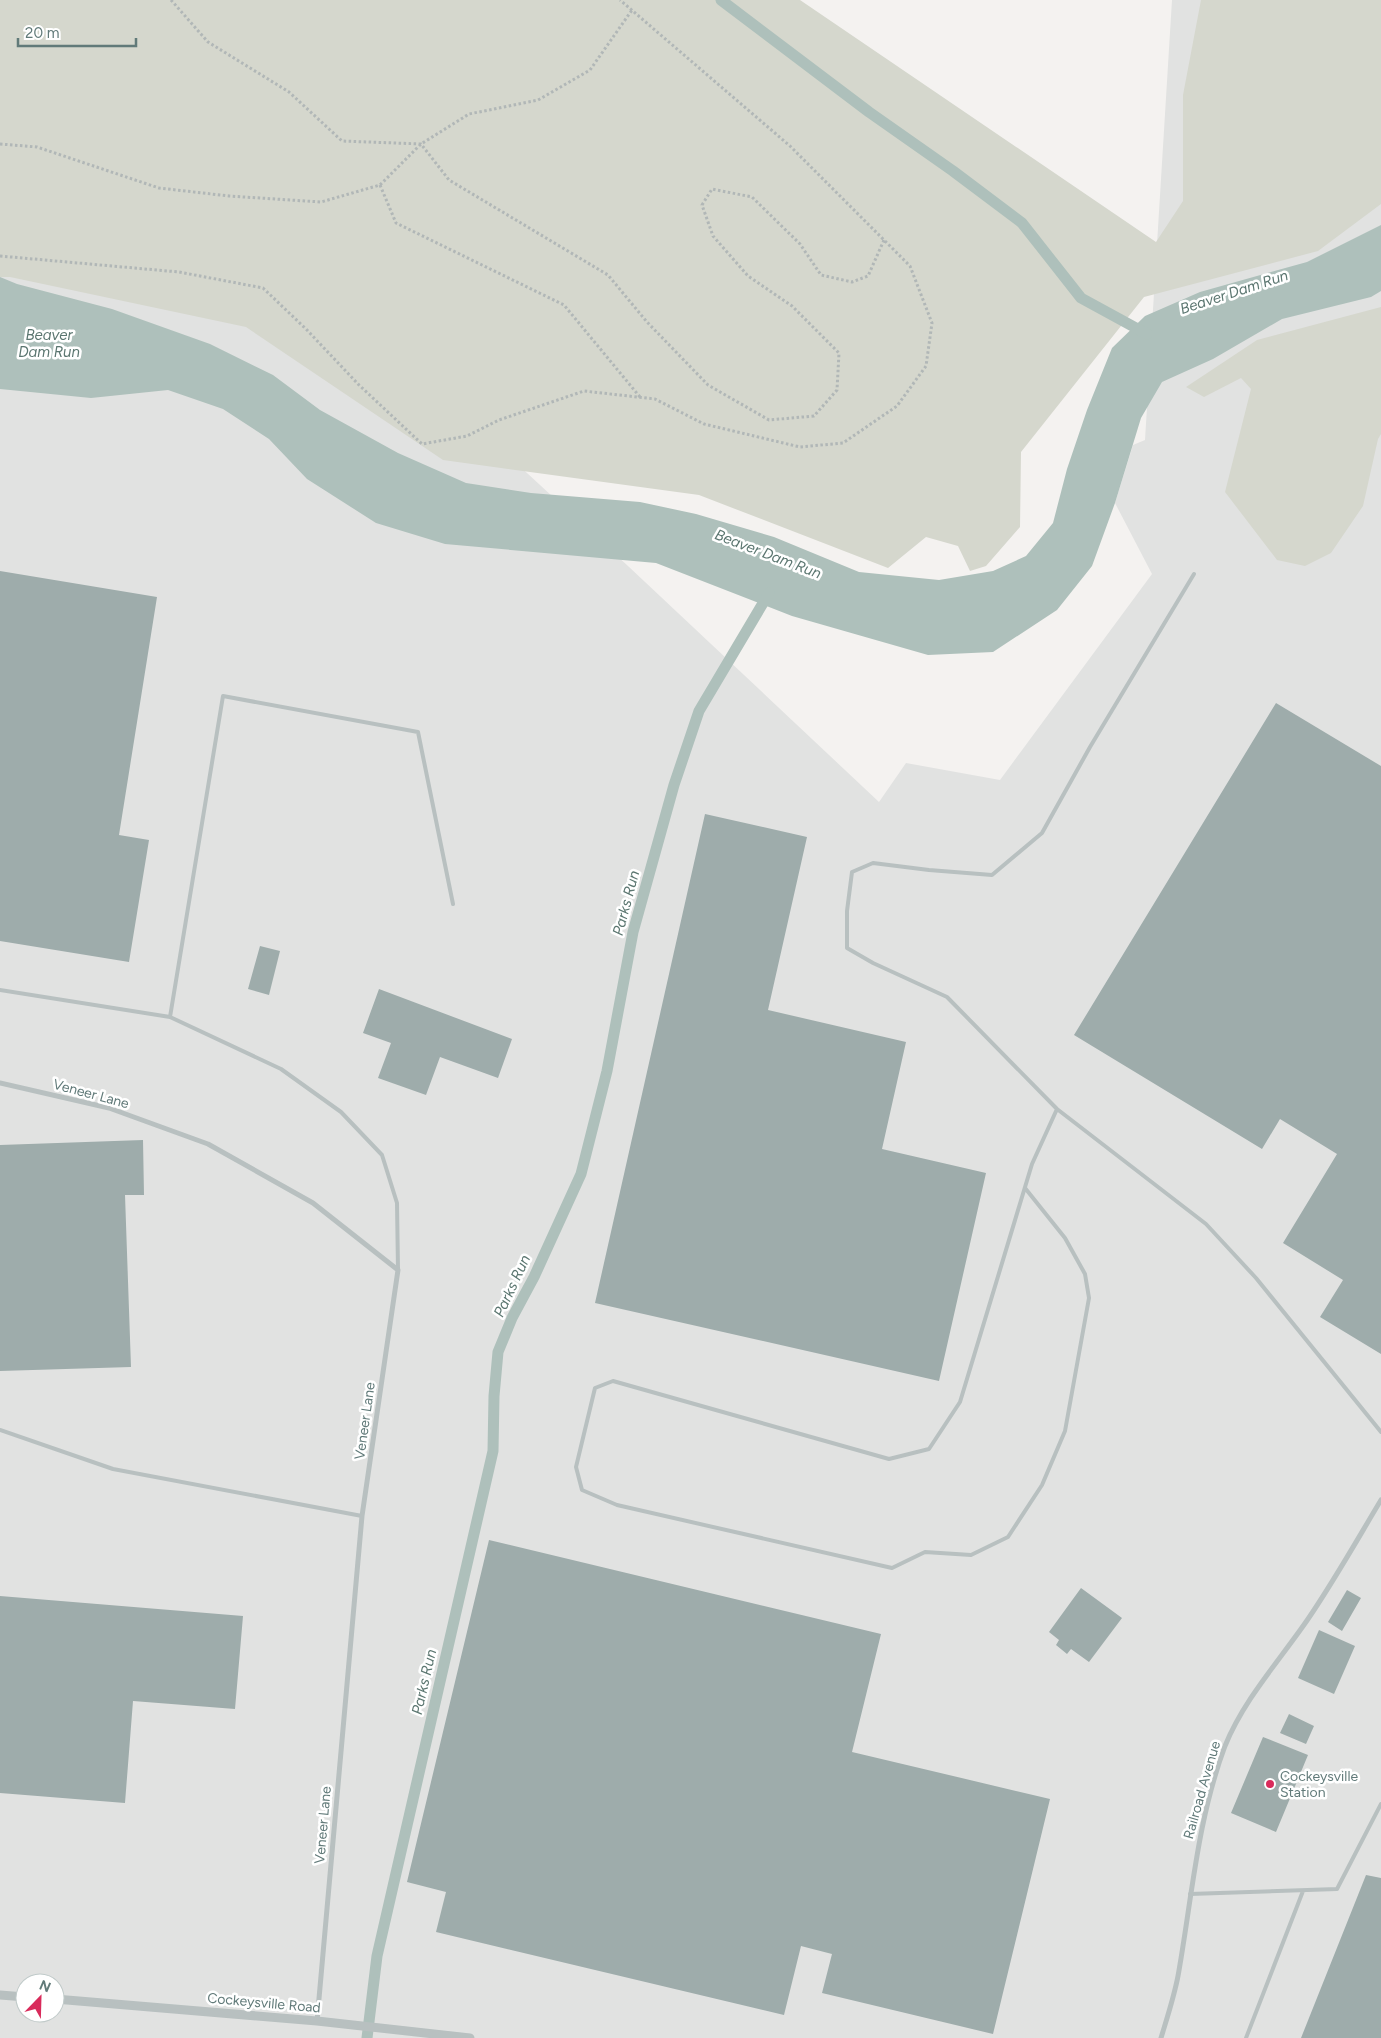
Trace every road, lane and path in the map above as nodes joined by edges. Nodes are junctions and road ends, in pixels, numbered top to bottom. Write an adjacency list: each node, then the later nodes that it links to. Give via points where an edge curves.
1 (171, 0): 5 (path, via 208,42 289,92 342,140)
2 (620, 0): 3 (path)
3 (632, 10): 5 (path, via 590,70 538,100 469,114); 7 (path, via 790,146)
4 (0, 144): 6 (path, via 37,147 159,188 229,196 321,202)
5 (421, 144): 6 (path); 7 (path, via 449,180 608,274 647,322 708,385 769,420 814,416 837,390 839,353 792,306 748,276 713,236 702,205 712,189 752,197 800,244 821,275 852,282 868,276)
6 (380, 185): 9 (path, via 396,223 564,305)
7 (884, 240): 9 (path, via 910,266 932,323 926,366 897,406 843,443 800,447 704,424 654,399)
8 (0, 256): 9 (path, via 179,272 263,288 422,444 467,436 499,420 584,391)
9 (640, 397)
10 (1194, 574): 15 (lane, via 1042,832 1034,839 992,875 873,863 852,872 847,948 947,997)
11 (453, 904): 13 (lane, via 418,732 223,696)
12 (0, 990): 13 (lane)
13 (170, 1016): 17 (lane, via 281,1069 341,1112 382,1155 397,1203)
14 (0, 1083): 17 (street, Veneer Lane, via 110,1108 208,1144 314,1203)
15 (1057, 1109): 16 (lane); 19 (lane, via 1206,1224 1256,1278)
16 (1024, 1188): 16 (lane, via 960,1402 929,1449 889,1459 613,1381 595,1388 576,1467 582,1490 616,1505 892,1568 925,1552 970,1555 1008,1537 1042,1485 1065,1431 1089,1298 1085,1274 1065,1238)
17 (398, 1270): 21 (street, Veneer Lane)
18 (0, 1430): 21 (lane, via 113,1469)
19 (1381, 1432)
20 (1381, 1500): 24 (street, Railroad Avenue, via 1313,1612 1245,1708 1226,1745 1204,1817)
21 (362, 1516): 28 (street, Veneer Lane)
22 (1381, 1804): 23 (lane, via 1338,1889)
23 (1303, 1891): 24 (lane); 31 (lane)
24 (1190, 1894): 30 (street, Railroad Avenue, via 1178,1978)
25 (0, 1995): 26 (street)
26 (15, 1996)
27 (65, 2000): 28 (street, Cockeysville Road)
28 (317, 2021): 29 (street, Cockeysville Road)
29 (470, 2038)
30 (1161, 2038)
31 (1246, 2038)

